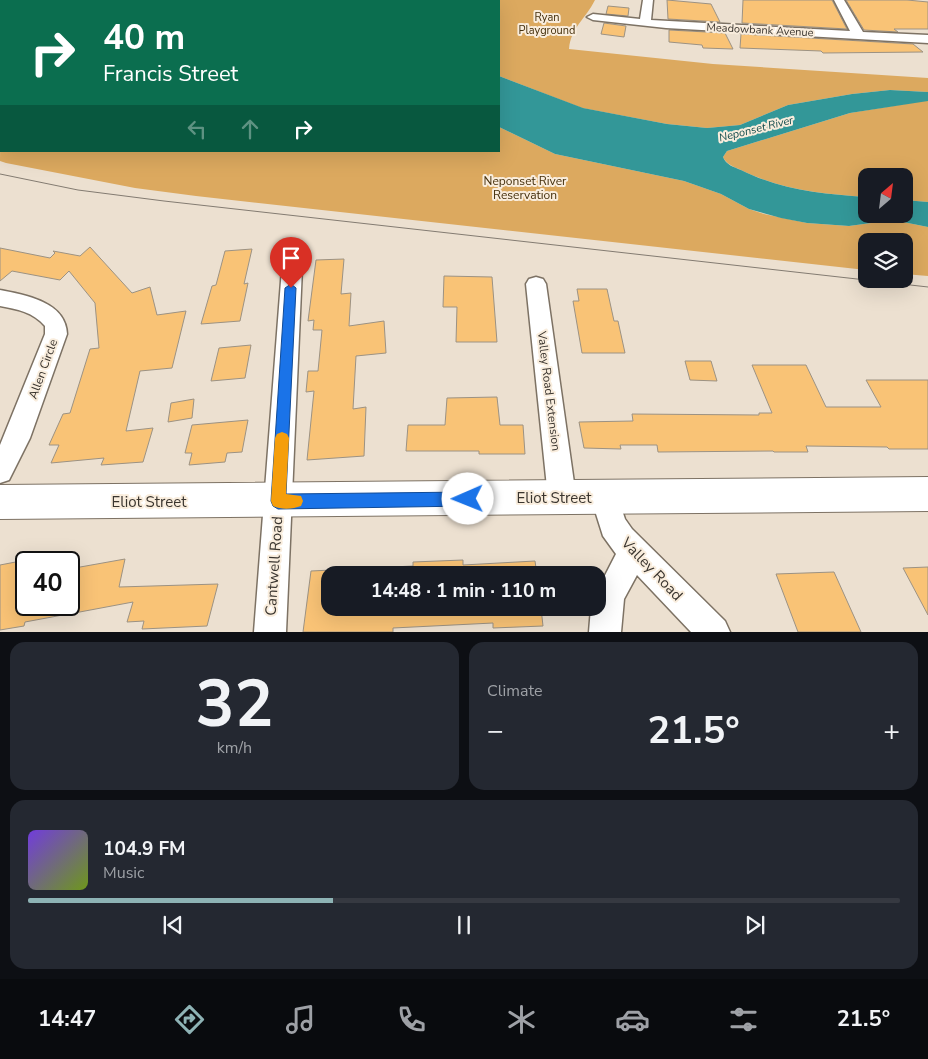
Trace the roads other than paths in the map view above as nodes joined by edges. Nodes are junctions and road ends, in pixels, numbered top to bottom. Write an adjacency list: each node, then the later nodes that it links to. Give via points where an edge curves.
1 (648, 0): 4 (street)
2 (839, 0): 5 (street)
3 (593, 17): 4 (street, Meadowbank Avenue)
4 (645, 24): 5 (street, Meadowbank Avenue)
5 (859, 36): 6 (street, Meadowbank Avenue)
6 (928, 39)
7 (292, 268): 14 (street, Cantwell Road)
8 (536, 284): 12 (street, Valley Road Extension)
9 (0, 298): 10 (street, Allen Circle, via 42,310 56,324 56,334 17,438)
10 (0, 471)
11 (928, 494): 13 (street, Eliot Street)
12 (562, 497): 13 (street, Eliot Street); 14 (street, Eliot Street)
13 (605, 498): 16 (street, Valley Road, via 613,526)
14 (278, 501): 15 (street, Eliot Street); 17 (street, Cantwell Road)
15 (0, 502)
16 (635, 552): 18 (street, via 610,591); 19 (street, Valley Road)
17 (270, 632)
18 (605, 632)
19 (714, 632)

